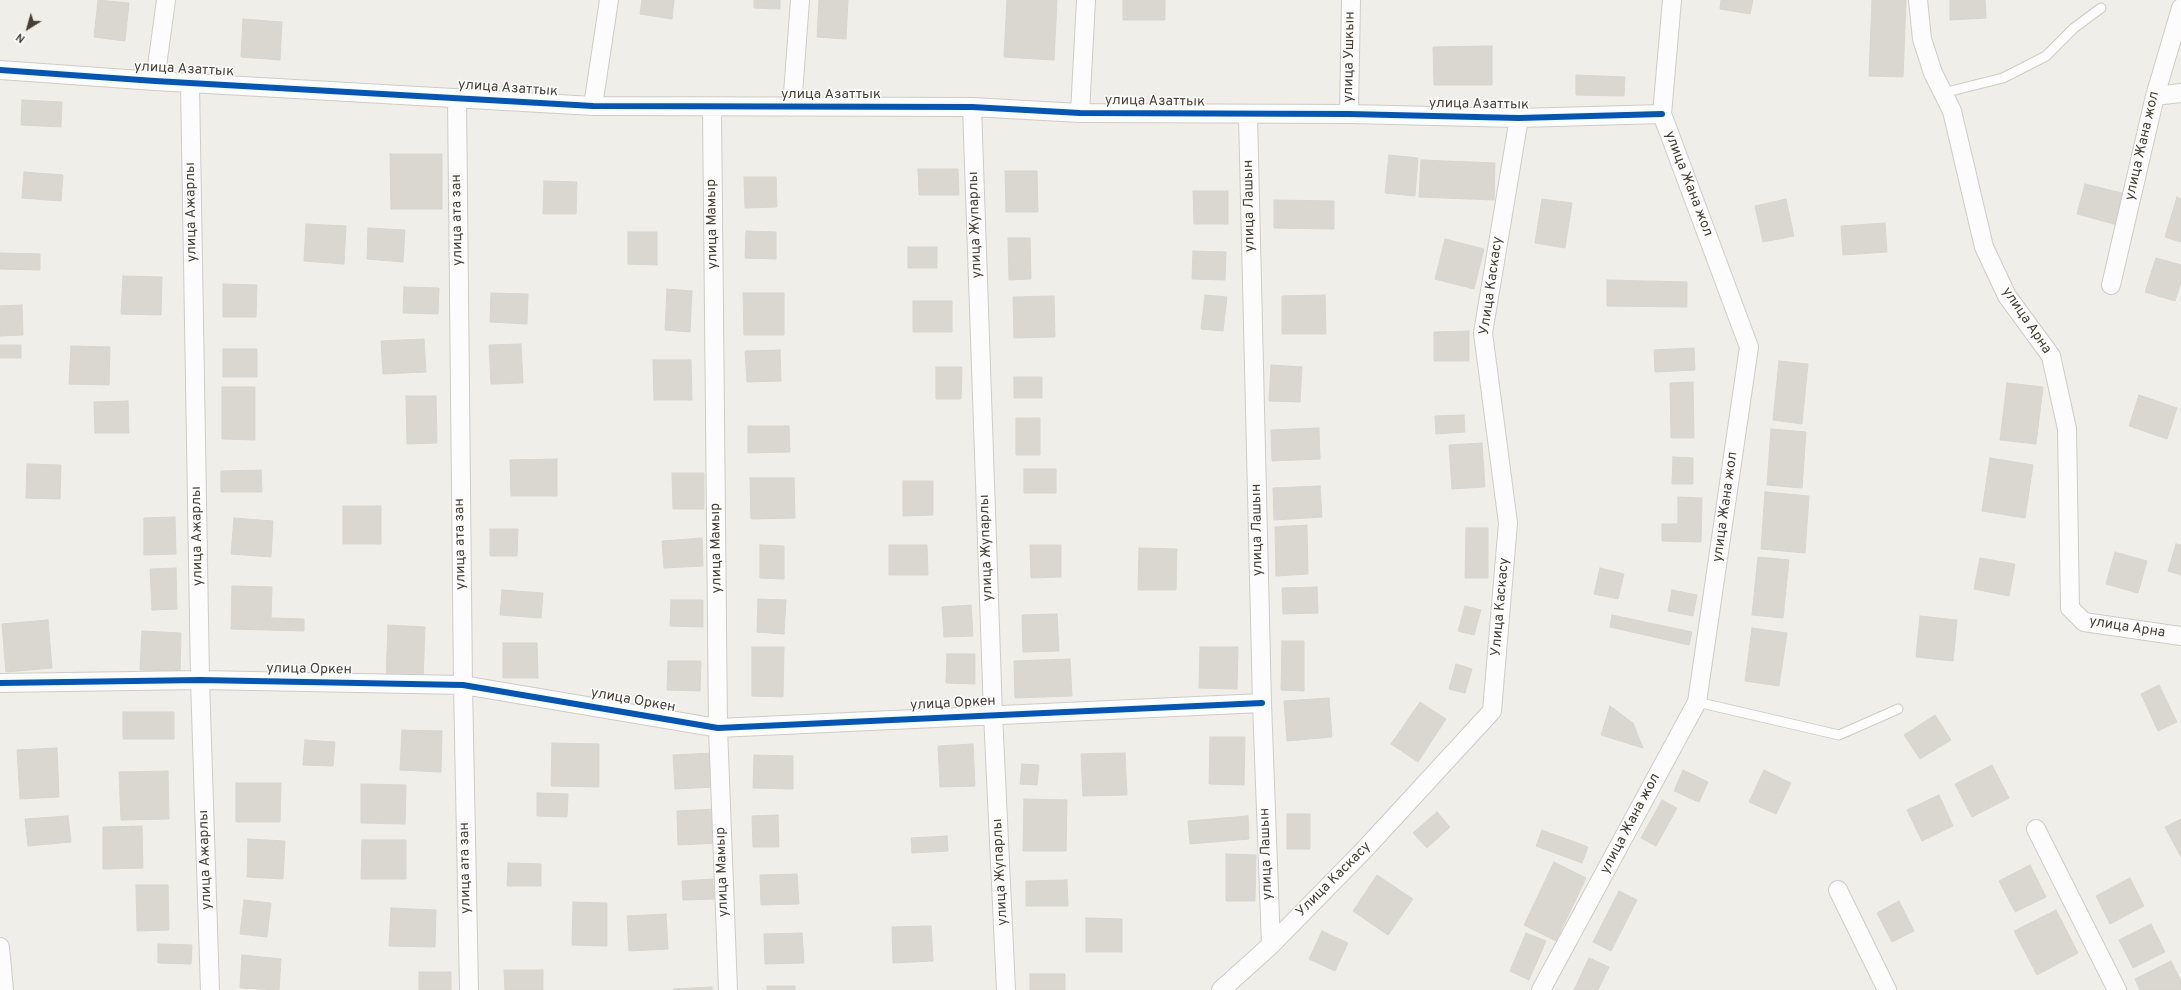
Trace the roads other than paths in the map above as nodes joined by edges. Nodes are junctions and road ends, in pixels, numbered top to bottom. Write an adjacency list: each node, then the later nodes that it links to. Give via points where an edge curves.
1 (166, 0): 11 (street)
2 (609, 0): 17 (street)
3 (800, 0): 20 (street)
4 (1086, 0): 21 (street)
5 (1351, 0): 22 (street, улица Ушкын)
6 (1672, 0): 23 (street, улица Жана жол)
7 (1918, 0): 13 (street, улица Арна, via 1922,39 1933,73)
8 (2100, 8): 13 (lane, via 2074,28 2046,56 2003,78)
9 (2181, 8): 15 (street, улица Жана жол)
10 (0, 70): 11 (street, улица Азаттык)
11 (155, 81): 12 (street, улица Азаттык)
12 (190, 83): 16 (street, улица Азаттык); 28 (street, улица Ажарлы)
13 (1943, 93): 27 (street, улица Арна, via 1952,111 1984,247 2007,296 2051,356 2067,430 2070,608 2084,622)
14 (2181, 94): 15 (street)
15 (2155, 96): 26 (street, улица Жана жол)
16 (457, 98): 17 (street, улица Азаттык); 30 (street, улица ата зан)
17 (593, 106): 19 (street, улица Азаттык)
18 (972, 106): 20 (street, улица Азаттык); 21 (street, улица Азаттык); 34 (street, улица Жупарлы)
19 (712, 107): 20 (street, улица Азаттык); 35 (street, улица Мамыр)
20 (792, 107)
21 (1080, 113): 24 (street, улица Азаттык)
22 (1349, 114): 24 (street, улица Азаттык); 25 (street, улица Азаттык)
23 (1662, 114): 25 (street, улица Азаттык); 31 (street, улица Жана жол, via 1749,347)
24 (1248, 115): 32 (street, улица Лашын)
25 (1519, 118): 38 (street, Улица Каскасу, via 1482,333 1508,523 1492,711 1365,850)
26 (2111, 285)
27 (2181, 636)
28 (200, 680): 29 (street, улица Оркен); 30 (street, улица Оркен); 41 (street, улица Ажарлы)
29 (0, 683)
30 (463, 685): 35 (street, улица Оркен); 42 (street, улица ата зан)
31 (1697, 702): 33 (lane, via 1839,735); 46 (street, улица Жана жол)
32 (1262, 703): 34 (street, улица Оркен); 38 (street, улица Лашын)
33 (1898, 709)
34 (993, 714): 35 (street, улица Оркен); 44 (street, улица Жупарлы)
35 (718, 728): 43 (street, улица Мамыр)
36 (2036, 829): 48 (street)
37 (1838, 890): 47 (street)
38 (1271, 945): 45 (street, Улица Каскасу)
39 (0, 947): 40 (street)
40 (4, 990)
41 (210, 990)
42 (469, 990)
43 (728, 990)
44 (1006, 990)
45 (1220, 990)
46 (1540, 990)
47 (1887, 990)
48 (2117, 990)

